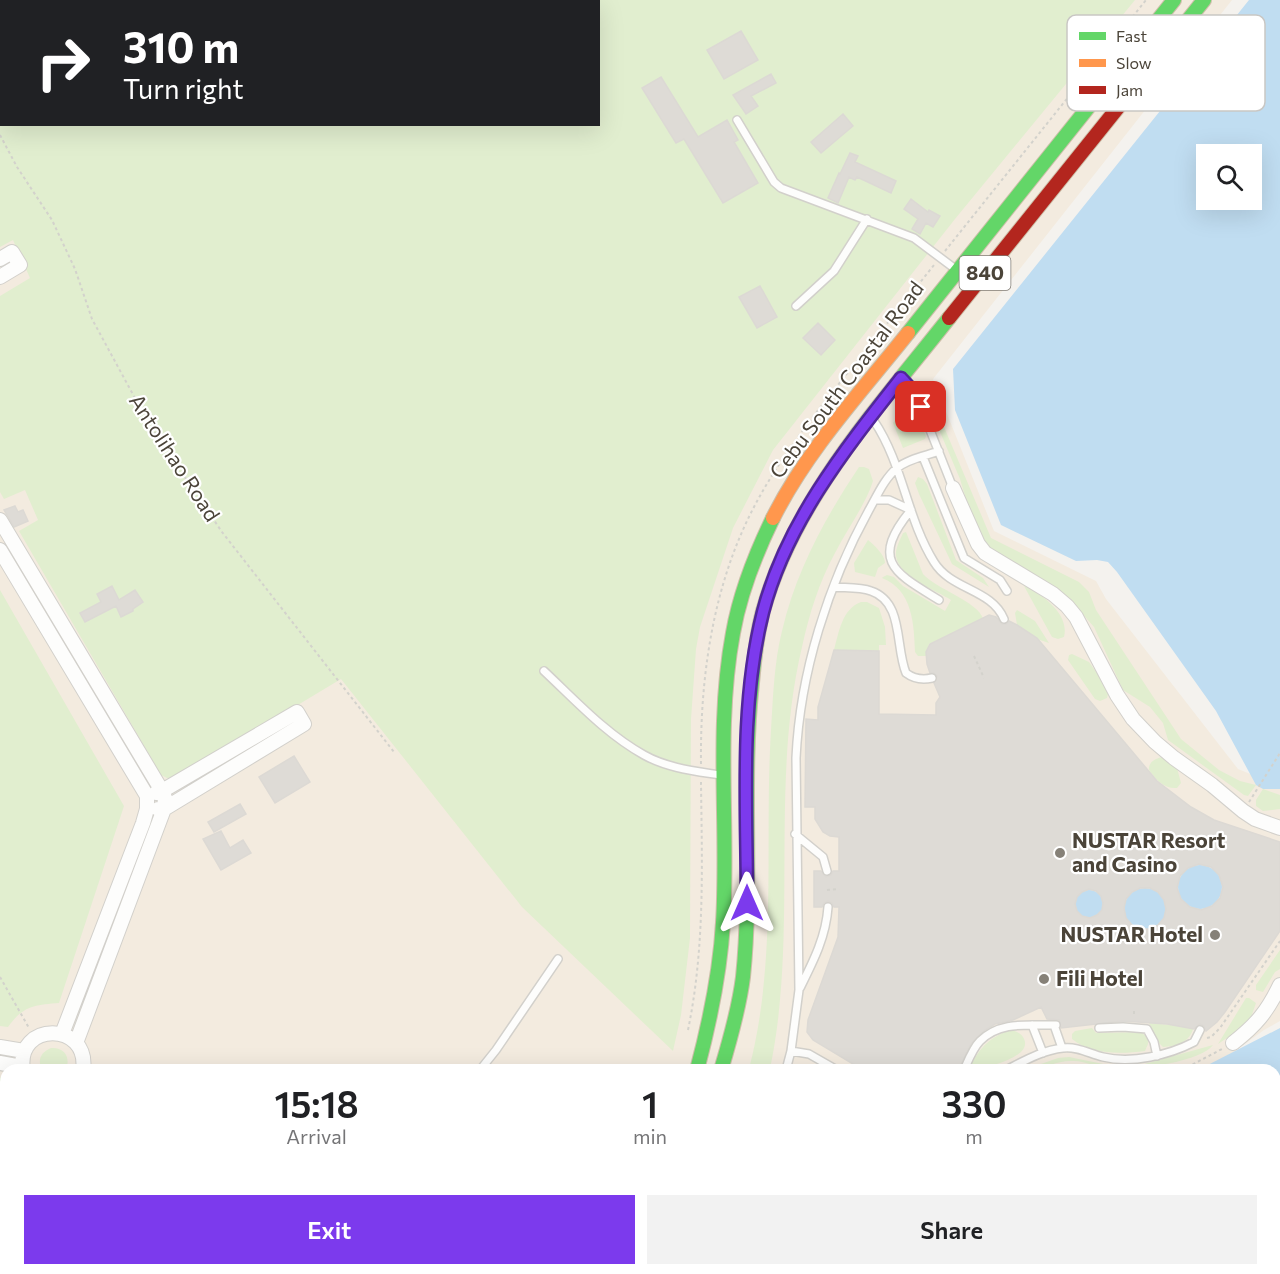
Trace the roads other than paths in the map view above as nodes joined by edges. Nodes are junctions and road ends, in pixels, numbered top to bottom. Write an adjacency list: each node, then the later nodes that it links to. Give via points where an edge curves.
1 (1204, 0): 4 (highway, Cebu South Coastal Road / 840)
2 (1172, 1): 3 (highway, Cebu South Coastal Road / 840)
3 (1161, 15)
4 (1192, 15)
5 (1084, 111): 10 (highway, Cebu South Coastal Road / 840)
6 (1115, 111): 13 (highway, Cebu South Coastal Road / 840)
7 (737, 120): 8 (lane, via 781,188)
8 (867, 219): 10 (lane, via 914,238); 12 (lane, via 834,271)
9 (0, 259): 11 (street, via 12,252 20,265)
10 (957, 270): 29 (highway, Cebu South Coastal Road / 840, via 818,446 772,518 750,574 733,634 725,690)
11 (0, 277)
12 (796, 306)
13 (901, 378): 14 (highway, Cebu South Coastal Road / 840); 15 (lane, via 917,397)
14 (871, 417): 17 (lane); 56 (highway, Cebu South Coastal Road / 840, via 837,461 795,530 763,611 746,747 744,965 733,1034)
15 (939, 451): 16 (lane); 18 (lane)
16 (923, 457): 17 (lane); 24 (lane, via 964,558 1000,580)
17 (896, 469): 19 (lane); 20 (lane)
18 (953, 488): 33 (street, via 985,553 1053,594 1076,617 1133,719 1173,758 1243,811)
19 (875, 500): 20 (lane, via 889,500); 23 (lane)
20 (910, 510): 25 (lane, via 893,539 890,557 898,573); 26 (lane, via 942,573 995,604)
21 (0, 520): 30 (street)
22 (0, 550): 31 (street)
23 (834, 587): 28 (lane, via 872,591 883,597 893,611 906,673 925,680); 34 (lane, via 810,664 798,720)
24 (1007, 591)
25 (939, 600)
26 (1004, 619)
27 (544, 671): 29 (lane, via 597,721 645,756)
28 (932, 678)
29 (723, 775): 55 (highway, Cebu South Coastal Road / 840, via 720,964)
30 (162, 791): 31 (street); 32 (street); 32 (street, via 297,712 304,724)
31 (147, 803): 32 (street); 43 (street, via 143,823)
32 (164, 809): 44 (street)
33 (1280, 828)
34 (795, 834): 35 (lane, via 823,857); 39 (lane)
35 (827, 871)
36 (828, 907): 39 (lane, via 823,937)
37 (558, 959): 54 (lane)
38 (1280, 986): 45 (street, via 1266,1013)
39 (799, 990): 49 (lane)
40 (1032, 1025): 47 (lane, via 1055,1025); 50 (lane); 59 (lane, via 1008,1026 981,1040)
41 (1099, 1028): 51 (lane, via 1147,1029)
42 (1199, 1033): 51 (lane, via 1187,1046)
43 (62, 1034): 44 (street); 48 (street, via 48,1033 35,1038)
44 (76, 1043): 53 (street)
45 (1233, 1043)
46 (0, 1047): 48 (street)
47 (1062, 1048): 50 (lane); 51 (lane, via 1105,1058)
48 (24, 1051): 52 (street)
49 (790, 1051): 57 (lane); 58 (lane, via 809,1054)
50 (1043, 1053): 60 (lane)
51 (1157, 1056)
52 (23, 1064)
53 (83, 1064)
54 (485, 1064)
55 (699, 1064)
56 (723, 1064)
57 (787, 1064)
58 (826, 1064)
59 (967, 1064)
60 (1019, 1064)

